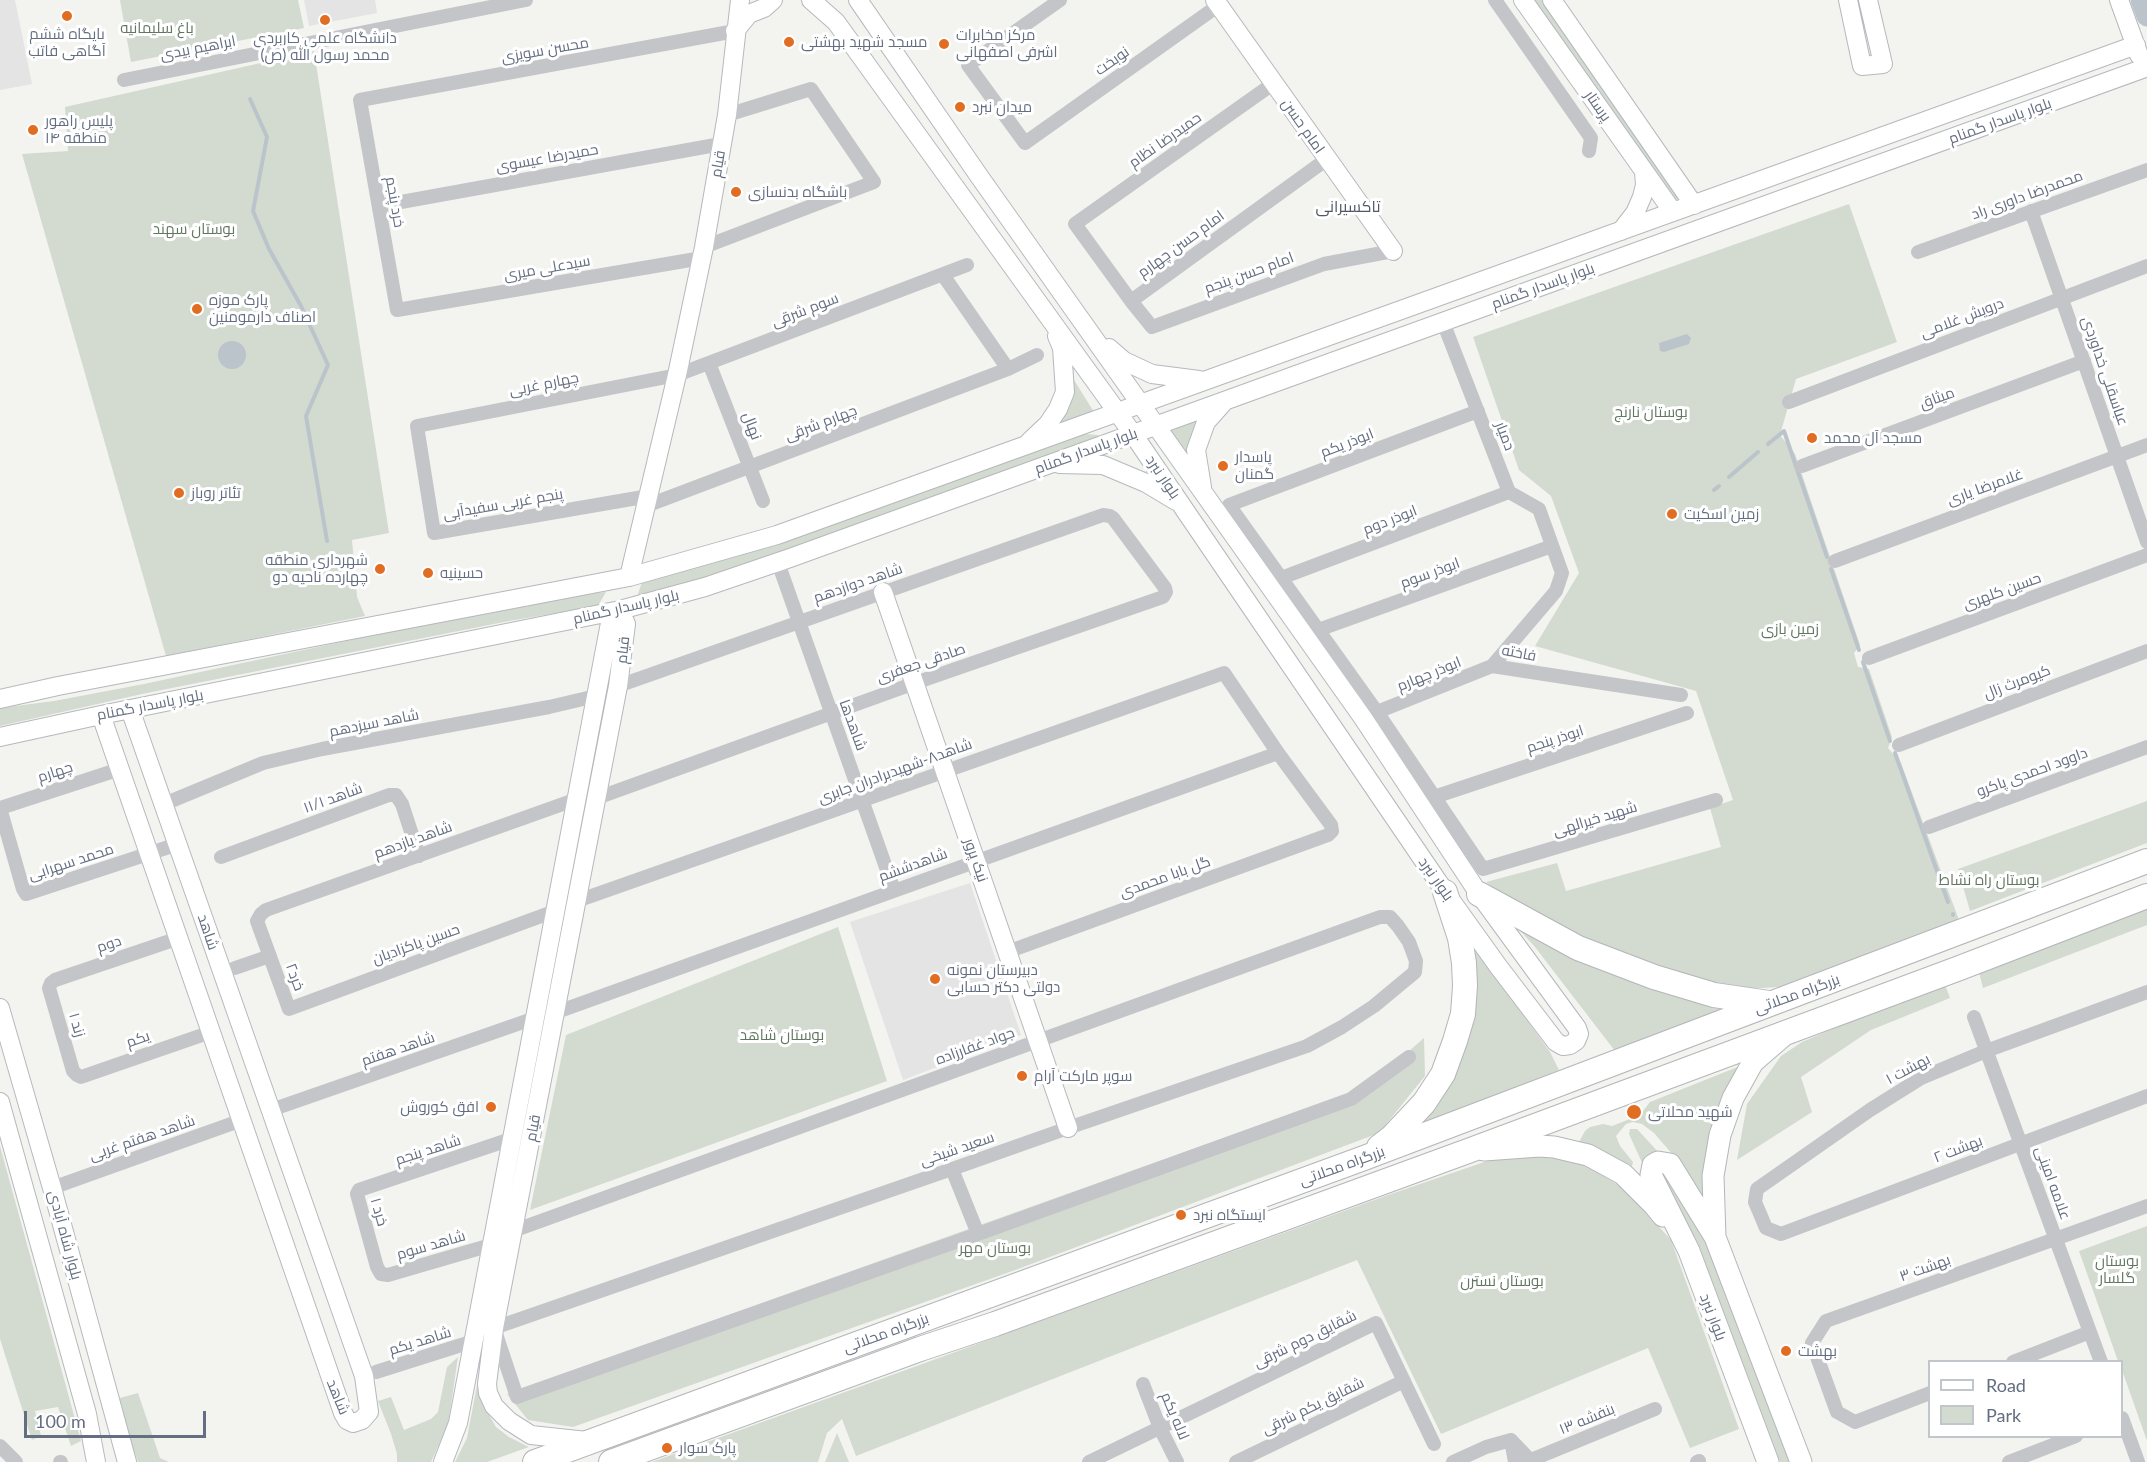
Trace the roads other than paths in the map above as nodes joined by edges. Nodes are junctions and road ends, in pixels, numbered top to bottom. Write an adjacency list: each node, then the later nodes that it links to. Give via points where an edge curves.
1 (526, 0): 17 (street, ابراهیم بیدی)
2 (740, 0): 14 (main road, قیام)
3 (773, 0): 14 (main road, via 749,14)
4 (811, 0): 40 (main road, بلوار نبرد, via 836,22)
5 (858, 0): 42 (main road, بلوار نبرد)
6 (1060, 0): 13 (street, نوبخت, via 968,65 1025,143)
7 (1495, 0): 22 (street, via 1591,138)
8 (1523, 0): 25 (main road, پرستار)
9 (1552, 0): 26 (main road, پرستار)
10 (1848, 0): 11 (main road, via 1862,66 1883,64)
11 (1868, 0)
12 (2119, 0): 15 (main road)
13 (1217, 3): 18 (main road, امام حسن)
14 (735, 31): 19 (street, محسن سویزی); 20 (main road, قیام)
15 (2136, 45): 16 (main road); 26 (main road, بلوار پاسدار گمنام)
16 (2146, 72): 41 (main road, بلوار پاسدار گمنام)
17 (124, 80)
18 (1274, 83): 23 (main road, امام حسن); 38 (street, حمیدرضا نظام, via 1075,224)
19 (360, 100): 27 (street, خرد پنجم)
20 (727, 115): 21 (main road, قیام); 33 (street, سیدعلی میری, via 811,89 874,182)
21 (721, 144): 27 (street, حمیدرضا عیسوی); 33 (main road, قیام)
22 (1588, 151)
23 (1327, 159): 31 (main road, امام حسن); 38 (street, امام حسن چهارم)
24 (2147, 170): 29 (street, محمدرضا داوری راد)
25 (1644, 171): 28 (main road, پرستار); 30 (main road, via 1642,197)
26 (1690, 198): 28 (main road, بلوار پاسدار گمنام)
27 (379, 206): 39 (street, خرد پنجم)
28 (1670, 208): 30 (main road, بلوار پاسدار گمنام)
29 (2031, 211): 32 (street, محمدرضا داوری راد); 37 (street, عباسقلی خداوردی)
30 (1621, 231): 48 (main road, بلوار پاسدار گمنام)
31 (1393, 251): 38 (street, امام حسن پنجم, via 1324,264 1152,327)
32 (1918, 252)
33 (703, 253): 39 (street, سیدعلی میری); 47 (main road, قیام)
34 (967, 265): 36 (street, سوم شرقی)
35 (2147, 266): 37 (street, درویش غلامی)
36 (944, 275): 45 (street, سوم شرقی); 46 (street)
37 (2062, 298): 44 (street, عباسقلی خداوردی); 50 (street, درویش غلامی)
38 (1131, 301)
39 (397, 310)
40 (1051, 320): 53 (main road, بلوار نبرد); 58 (main road, via 1062,348 1065,392 1048,424)
41 (1443, 322): 49 (main road, بلوار پاسدار گمنام); 52 (street, دمیار)
42 (1091, 333): 48 (main road, via 1124,361 1152,374); 51 (main road, بلوار نبرد)
43 (1037, 355): 46 (street, چهارم شرقی)
44 (2084, 361): 59 (street, عباسقلی خداوردی); 61 (street, میثاق)
45 (709, 363): 47 (street, سوم شرقی); 62 (street, نهال)
46 (1008, 369): 62 (street, چهارم شرقی)
47 (677, 375): 54 (street, چهارم غربی); 65 (main road, قیام)
48 (1206, 380): 51 (main road, بلوار پاسدار گمنام)
49 (1226, 401): 55 (main road, بلوار پاسدار گمنام); 63 (main road, via 1206,422 1196,450)
50 (1789, 402)
51 (1141, 404): 53 (main road, بلوار پاسدار گمنام); 55 (main road, بلوار نبرد)
52 (1478, 411): 64 (street, دمیار); 75 (street, ابوذر یکم, via 1229,505)
53 (1117, 412): 56 (main road, بلوار نبرد); 58 (main road, بلوار پاسدار گمنام)
54 (417, 426): 65 (street, پنجم غربی سفیدآبی, via 434,533)
55 (1156, 426): 56 (main road, بلوار پاسدار گمنام); 63 (main road, بلوار نبرد)
56 (1133, 434): 60 (main road, بلوار پاسدار گمنام); 67 (main road, بلوار نبرد)
57 (2147, 445): 59 (street, غلامرضا یاری)
58 (1024, 446): 74 (main road, بلوار پاسدار گمنام, via 777,535)
59 (2117, 456): 69 (street, عباسقلی خداوردی); 72 (street, غلامرضا یاری)
60 (1050, 464): 67 (main road, via 1103,465); 77 (main road, بلوار پاسدار گمنام, via 705,587)
61 (1802, 466)
62 (750, 467): 65 (street, چهارم شرقی); 66 (street, نهال)
63 (1203, 492): 116 (main road, بلوار نبرد, via 1363,718)
64 (1509, 492): 70 (street, via 1539,509); 75 (street, ابوذر دوم)
65 (647, 500): 74 (main road, قیام)
66 (763, 501)
67 (1180, 503): 115 (main road, بلوار نبرد)
68 (1110, 516): 76 (street, شاهد دوازدهم, via 1103,515); 83 (street, صادقی جعفری, via 1165,588 1163,597)
69 (2147, 542)
70 (1552, 546): 79 (street, ابوذر سوم); 82 (street, فاخته, via 1562,573 1556,591)
71 (2147, 555): 81 (street, حسین کلهری)
72 (1835, 561)
73 (781, 571): 78 (street, شاهدها)
74 (629, 577): 87 (main road, بلوار پاسدار گمنام)
75 (1281, 578): 79 (street)
76 (883, 592): 78 (street, شاهد دوازدهم); 83 (main road, نیک پرور)
77 (620, 610): 84 (main road, قیام, via 626,624); 86 (main road, قیام, via 610,622); 88 (main road, بلوار پاسدار گمنام)
78 (799, 622): 84 (street, شاهد دوازدهم); 89 (street, شاهدها)
79 (1318, 630): 90 (street)
80 (2147, 651): 94 (street, کیومرث زال)
81 (1869, 658)
82 (1492, 666): 85 (street, فاخته); 90 (street, ابوذر چهارم)
83 (915, 683): 89 (street, صادقی جعفری); 98 (main road, نیک پرور)
84 (618, 686): 100 (main road, قیام)
85 (1681, 694)
86 (596, 696): 101 (main road, قیام); 104 (street, شاهد سیزدهم, via 263,763)
87 (0, 699)
88 (130, 709): 92 (main road, بلوار پاسدار گمنام); 104 (main road, شاهد)
89 (831, 712): 100 (street, صادقی جعفری); 103 (street, شاهدها)
90 (1377, 712): 99 (street)
91 (1687, 713): 99 (street, ابوذر پنجم)
92 (101, 715): 93 (main road, بلوار پاسدار گمنام); 97 (main road, شاهد)
93 (0, 737)
94 (1899, 745)
95 (2147, 747): 106 (street, داوود احمدی پاکرو)
96 (1278, 753): 98 (street, شاهد۸-شهیدبرادران جابری, via 1224,673); 111 (street, شاهدششم); 126 (street, گل بابا محمدی, via 1331,825 1328,835)
97 (120, 769): 105 (street, چهارم); 108 (main road, شاهد)
98 (945, 771): 103 (street, شاهد۸-شهیدبرادران جابری); 111 (main road, نیک پرور)
99 (1434, 797): 102 (street, شهید خیرالهی, via 1483,870)
100 (597, 798): 118 (main road, قیام)
101 (577, 799): 109 (street, شاهد یازدهم); 119 (main road, قیام)
102 (1716, 800)
103 (863, 801): 114 (street, شاهدها); 118 (street, شاهد۸-شهیدبرادران جابری)
104 (164, 804): 107 (main road, شاهد)
105 (0, 808): 108 (street, محمد سهرابی, via 26,894)
106 (1929, 827)
107 (178, 844): 108 (street, محمد سهرابی); 149 (main road, شاهد)
108 (150, 854): 123 (main road, شاهد)
109 (418, 856): 110 (street, شاهد ۱۱/۱, via 402,804 396,795 389,795); 121 (street, شاهد یازدهم)
110 (221, 857)
111 (976, 860): 114 (street, شاهدششم); 126 (main road, نیک پرور)
112 (2147, 861): 113 (highway, بزرگراه محلاتی)
113 (2093, 882): 120 (highway, via 2077,904 2085,912); 122 (highway, بزرگراه محلاتی)
114 (894, 890): 133 (street, شاهدششم)
115 (1445, 892): 128 (main road, بلوار نبرد); 155 (highway, via 1464,963 1463,1014 1455,1041 1443,1074 1424,1103 1392,1137)
116 (1479, 894): 125 (main road, بلوار نبرد); 135 (highway, via 1578,948 1654,977 1714,995)
117 (2147, 896): 120 (highway, بزرگراه محلاتی)
118 (577, 901): 132 (main road, قیام)
119 (555, 911): 137 (street, حسین پاکزادیان); 140 (main road, قیام)
120 (2102, 913): 124 (highway, بزرگراه محلاتی)
121 (261, 914): 127 (street, خرد۲, via 257,921)
122 (2010, 914): 124 (highway, via 2022,915 2030,921 2031,931); 135 (highway, بزرگراه محلاتی)
123 (179, 938): 131 (street, دوم); 141 (main road, شاهد)
124 (2023, 944): 142 (highway, بزرگراه محلاتی)
125 (1521, 949): 128 (main road, via 1528,973 1523,978 1517,979); 128 (main road, بلوار نبرد, via 1577,1028 1576,1041 1563,1046 1556,1042)
126 (1007, 951): 143 (main road, نیک پرور)
127 (270, 956): 129 (street, خرد۲); 137 (street, خرد۲)
128 (1498, 966)
129 (235, 968)
130 (1414, 972): 143 (street, جواد غفارزاده, via 1416,961 1404,934 1390,917 1380,917); 151 (street, سعید شیخی, via 1374,1006 1307,1046)
131 (51, 983): 146 (street, زند ۱, via 49,988)
132 (562, 984): 133 (street, شاهدششم, via 572,996); 138 (main road, قیام)
133 (628, 986): 138 (street, شاهدششم)
134 (2147, 992): 144 (street, بهشت ۱)
135 (1772, 1003): 155 (highway, بزرگراه محلاتی)
136 (0, 1008): 157 (main road, بلوار شاه آبادی)
137 (289, 1009)
138 (556, 1012): 140 (main road); 160 (main road, قیام)
139 (1974, 1017): 144 (street, علامه امینی)
140 (535, 1018): 149 (street, شاهد هفتم); 152 (main road, قیام)
141 (211, 1032): 146 (street, یکم, via 81,1077); 150 (main road, شاهد)
142 (1788, 1032): 154 (highway, بزرگراه محلاتی); 163 (main road, via 1753,1062 1733,1098 1720,1136 1713,1176)
143 (1038, 1040): 151 (main road, نیک پرور); 160 (street, جواد غفارزاده)
144 (1986, 1051): 153 (street, علامه امینی); 162 (street, بهشت ۱, via 1921,1078 1757,1189 1755,1202 1766,1228)
145 (1409, 1058): 161 (street, via 1351,1099)
146 (77, 1075)
147 (2147, 1096): 153 (street, بهشت ۲)
148 (0, 1102): 183 (main road, بلوار شاه آبادی)
149 (271, 1110): 150 (main road, شاهد, via 364,1376 369,1412 362,1420 352,1423 343,1413)
150 (242, 1120): 157 (street, شاهد هفتم غربی)
151 (1068, 1128): 156 (street, سعید شیخی)
152 (512, 1139): 158 (street, شاهد پنجم, via 359,1190); 165 (main road, قیام)
153 (2020, 1143): 162 (street, بهشت ۲); 164 (street, علامه امینی)
154 (1468, 1151): 166 (main road, via 1539,1146 1588,1155 1623,1174 1654,1205); 172 (highway, بزرگراه محلاتی)
155 (1364, 1158): 168 (highway, بزرگراه محلاتی)
156 (952, 1168): 161 (street); 169 (street, سعید شیخی)
157 (52, 1188): 195 (main road, بلوار شاه آبادی)
158 (357, 1194): 167 (street, خرد ۱)
159 (2147, 1206): 164 (street, بهشت ۳)
160 (513, 1231): 169 (main road, قیام)
161 (978, 1234): 169 (street, via 517,1397)
162 (1781, 1234)
163 (1715, 1237): 166 (main road, بلوار نبرد, via 1670,1164 1664,1161 1653,1165 1651,1175); 205 (main road, بلوار نبرد)
164 (2056, 1239): 170 (street, علامه امینی); 181 (street, بهشت ۳, via 1826,1321 1812,1343 1837,1412 1855,1422)
165 (491, 1245): 167 (street, شاهد سوم); 171 (main road, قیام)
166 (1689, 1251): 204 (main road, بلوار نبرد)
167 (381, 1274)
168 (912, 1324): 172 (highway, via 904,1337 906,1344); 173 (highway, بزرگراه محلاتی)
169 (494, 1328): 174 (main road, قیام)
170 (2090, 1332): 175 (street); 176 (street, علامه امینی)
171 (472, 1348): 174 (main road, via 480,1361); 177 (street, شاهد یکم); 196 (main road, قیام, via 458,1422)
172 (920, 1348): 178 (highway, بزرگراه محلاتی)
173 (831, 1354): 178 (highway, via 847,1360 848,1367); 188 (highway, بزرگراه محلاتی)
174 (490, 1359): 188 (main road, قیام, via 488,1393 509,1421 531,1435)
175 (2018, 1360)
176 (2100, 1360)
177 (376, 1372)
178 (837, 1379): 198 (highway, بزرگراه محلاتی)
179 (1404, 1381): 185 (street, شقایق دوم شرقی, via 1376,1323); 189 (street, شقایق دوم شرقی); 201 (street, شقایق یکم شرقی)
180 (1143, 1384): 185 (street, لاله یکم)
181 (1928, 1393)
182 (1655, 1409): 191 (street, بنفشه ۱۳)
183 (87, 1414): 193 (main road, بلوار شاه آبادی); 194 (main road)
184 (2123, 1422): 207 (street)
185 (1160, 1428): 199 (street); 200 (street, لاله یکم)
186 (2073, 1438): 206 (street)
187 (1510, 1440): 191 (street); 202 (street); 203 (street)
188 (592, 1441): 197 (highway, بزرگراه محلاتی)
189 (1434, 1444)
190 (0, 1446): 192 (street)
191 (1531, 1461)
192 (16, 1462)
193 (96, 1462)
194 (108, 1462)
195 (127, 1462)
196 (443, 1462)
197 (535, 1462)
198 (611, 1462)
199 (1089, 1462)
200 (1177, 1462)
201 (1236, 1462)
202 (1453, 1462)
203 (1515, 1462)
204 (1768, 1462)
205 (1801, 1462)
206 (2009, 1462)
207 (2138, 1462)

